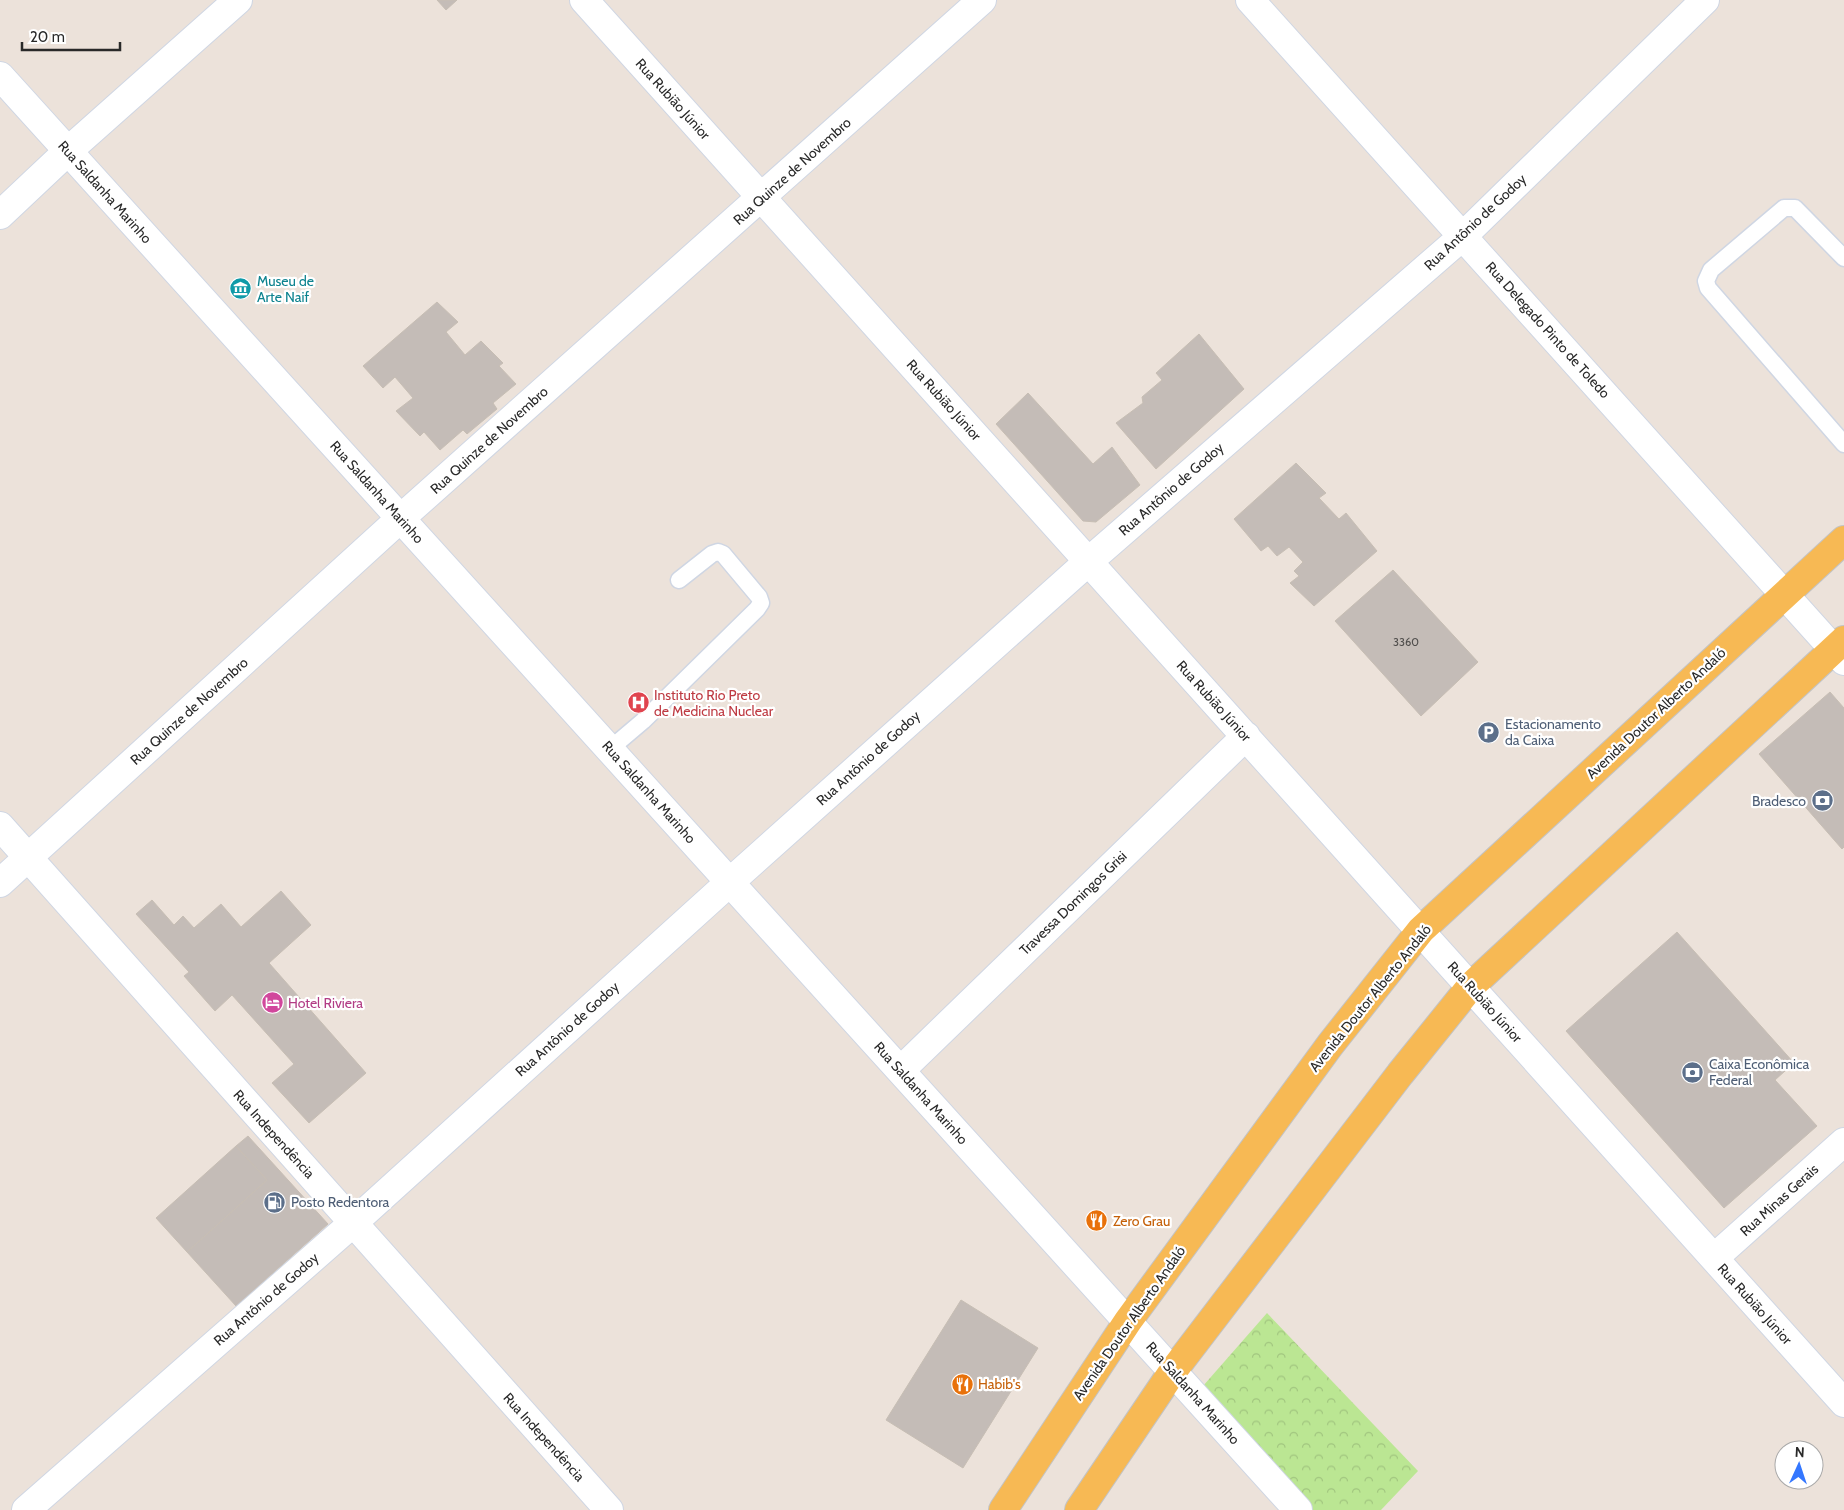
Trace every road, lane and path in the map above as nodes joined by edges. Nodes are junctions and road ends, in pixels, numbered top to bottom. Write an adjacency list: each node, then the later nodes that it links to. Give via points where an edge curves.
1 (238, 0): 7 (street)
2 (584, 0): 8 (street, Rua Rubião Júnior)
3 (982, 0): 8 (street, Rua Quinze de Novembro)
4 (1250, 0): 10 (street, Rua Delegado Pinto de Toledo)
5 (1705, 0): 10 (street, Rua Antônio de Godoy)
6 (0, 76): 7 (street, Rua Saldanha Marinho)
7 (68, 151): 9 (street); 13 (street, Rua Saldanha Marinho)
8 (762, 198): 13 (street, Rua Quinze de Novembro); 15 (street, Rua Rubião Júnior)
9 (0, 214)
10 (1463, 236): 15 (street, Rua Antônio de Godoy); 17 (street, Rua Delegado Pinto de Toledo)
11 (1844, 258): 12 (lane, via 1795,208 1784,208 1711,270 1706,281 1708,288)
12 (1844, 444)
13 (401, 518): 20 (street, Rua Saldanha Marinho); 22 (street, Rua Quinze de Novembro)
14 (1844, 540): 17 (main road, Avenida Doutor Alberto Andaló)
15 (1089, 561): 19 (street, Rua Rubião Júnior); 23 (street, Rua Antônio de Godoy)
16 (679, 580): 20 (lane, via 718,552 759,597 760,603 643,721)
17 (1784, 594): 18 (street, Rua Delegado Pinto de Toledo); 25 (main road, Avenida Doutor Alberto Andaló)
18 (1840, 650): 26 (main road)
19 (1246, 736): 25 (street, Rua Rubião Júnior); 27 (street, Travessa Domingos Grisi)
20 (610, 749): 23 (street, Rua Saldanha Marinho)
21 (0, 826): 22 (street, Rua Independência)
22 (28, 857): 24 (street, Rua Quinze de Novembro); 29 (street, Rua Independência)
23 (730, 882): 27 (street, Rua Saldanha Marinho); 29 (street, Rua Antônio de Godoy)
24 (0, 883)
25 (1421, 930): 26 (street, Rua Rubião Júnior); 31 (main road, Avenida Doutor Alberto Andaló, via 1330,1045)
26 (1470, 986): 30 (street, Rua Rubião Júnior); 32 (main road)
27 (901, 1070): 31 (street, Rua Saldanha Marinho)
28 (1844, 1142): 30 (street, Rua Minas Gerais)
29 (353, 1222): 34 (street, Rua Antônio de Godoy); 35 (street, Rua Independência)
30 (1714, 1258): 33 (street, Rua Rubião Júnior)
31 (1128, 1321): 32 (street, Rua Saldanha Marinho); 36 (main road, Avenida Doutor Alberto Andaló)
32 (1173, 1371): 37 (main road); 38 (street, Rua Saldanha Marinho)
33 (1844, 1403)
34 (26, 1510)
35 (609, 1510)
36 (1003, 1510)
37 (1080, 1510)
38 (1298, 1510)

